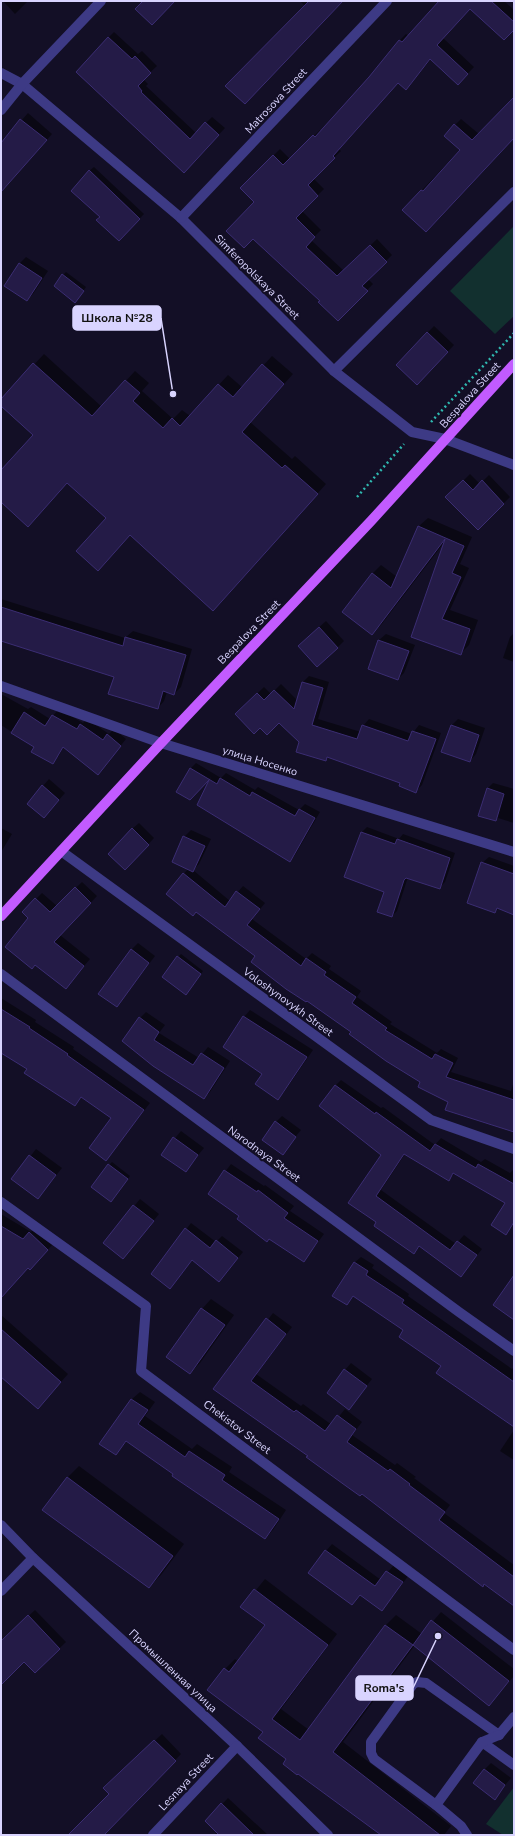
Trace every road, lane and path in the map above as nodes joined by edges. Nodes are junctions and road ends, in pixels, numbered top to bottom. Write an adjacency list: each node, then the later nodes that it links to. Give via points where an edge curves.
1 (101, 1): 4 (street)
2 (387, 1): 7 (street, Matrosova Street)
3 (1, 73): 4 (street, Simferopolskaya Street)
4 (22, 84): 5 (street); 7 (street, Simferopolskaya Street)
5 (1, 110)
6 (514, 192): 10 (street)
7 (181, 218): 10 (street, Simferopolskaya Street)
8 (514, 333): 11 (path, via 431,422)
9 (514, 364): 12 (main road, Bespalova Street)
10 (334, 371): 11 (street, Simferopolskaya Street)
11 (416, 433): 12 (street, Simferopolskaya Street); 14 (path)
12 (445, 439): 13 (street, Simferopolskaya Street); 16 (main road, Bespalova Street)
13 (514, 465)
14 (356, 497)
15 (1, 686): 16 (street, улица Носенко)
16 (161, 743): 17 (main road, Bespalova Street); 18 (street, улица Носенко)
17 (61, 851): 19 (main road, Bespalova Street); 21 (street, Voloshynovykh Street, via 431,1120)
18 (514, 852)
19 (1, 916)
20 (1, 974): 23 (street, Narodnaya Street)
21 (514, 1149)
22 (1, 1202): 27 (street, Chekistov Street, via 146,1306 141,1371)
23 (514, 1351)
24 (1, 1525): 25 (street, Промышленная улица)
25 (33, 1558): 26 (street); 31 (street, Промышленная улица)
26 (1, 1591)
27 (514, 1650)
28 (514, 1717): 29 (street)
29 (499, 1735): 30 (street); 33 (street, via 426,1683 413,1684 370,1742 371,1753 374,1759)
30 (482, 1742): 32 (street); 33 (street)
31 (237, 1746): 34 (street, Lesnaya Street); 35 (street, Промышленная улица)
32 (514, 1765)
33 (436, 1805): 36 (street, via 461,1826)
34 (152, 1835)
35 (328, 1835)
36 (467, 1835)

